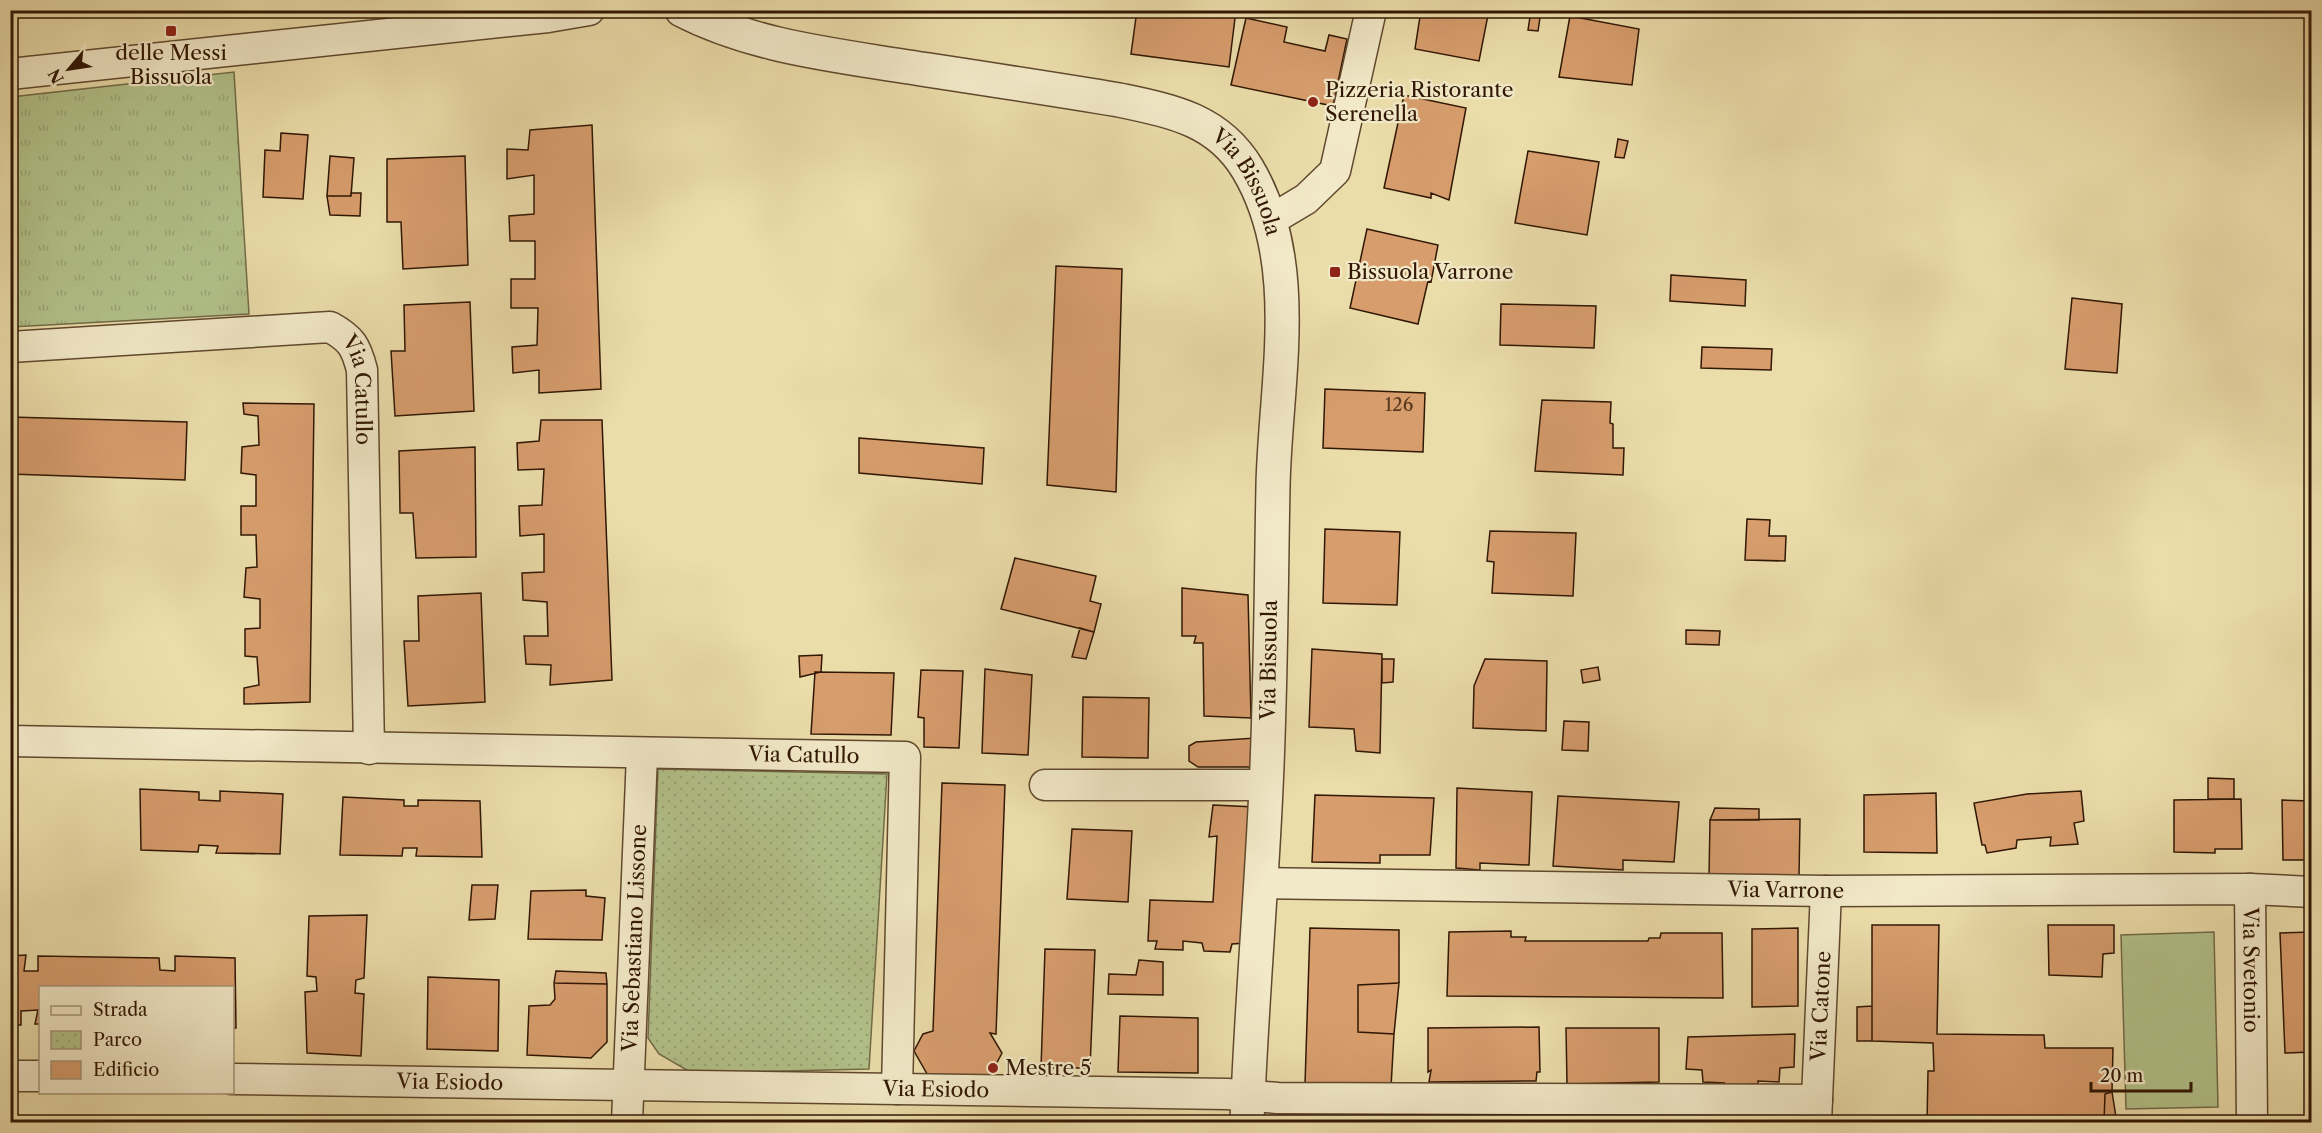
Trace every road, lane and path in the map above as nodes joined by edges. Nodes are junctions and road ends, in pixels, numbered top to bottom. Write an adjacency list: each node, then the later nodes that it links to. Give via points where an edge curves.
1 (589, 10): 4 (street, via 526,20)
2 (682, 10): 5 (street, Via Bissuola, via 731,32 788,46 1119,100 1195,120 1214,130 1232,147 1248,169)
3 (1371, 10): 5 (street, via 1335,171 1306,199)
4 (10, 74)
5 (1269, 220): 11 (street, Via Bissuola, via 1282,300 1274,458)
6 (10, 346): 8 (street, Via Catullo, via 330,327 345,335 357,349 362,370)
7 (10, 741): 8 (street, Via Catullo)
8 (369, 748): 9 (street, Via Catullo)
9 (642, 754): 19 (street, Via Sebastiano Lissone); 20 (street, Via Catullo, via 905,757)
10 (1045, 784): 11 (street)
11 (1267, 785): 12 (street, Via Bissuola)
12 (1261, 884): 14 (street, Via Varrone); 21 (street, Via Bissuola)
13 (2250, 889): 14 (street, Via Varrone); 15 (street, Via Varrone); 24 (street, Via Svetonio)
14 (1826, 891): 22 (street, Via Catone)
15 (2312, 892)
16 (10, 1076): 17 (street)
17 (39, 1076)
18 (234, 1079): 19 (street, Via Esiodo)
19 (628, 1085): 20 (street, Via Esiodo); 23 (street, Via Sebastiano Lissone)
20 (897, 1089): 21 (street, Via Esiodo)
21 (1247, 1109): 22 (street, Via Esiodo, via 1290,1098)
22 (1817, 1111)
23 (627, 1122)
24 (2252, 1122)

